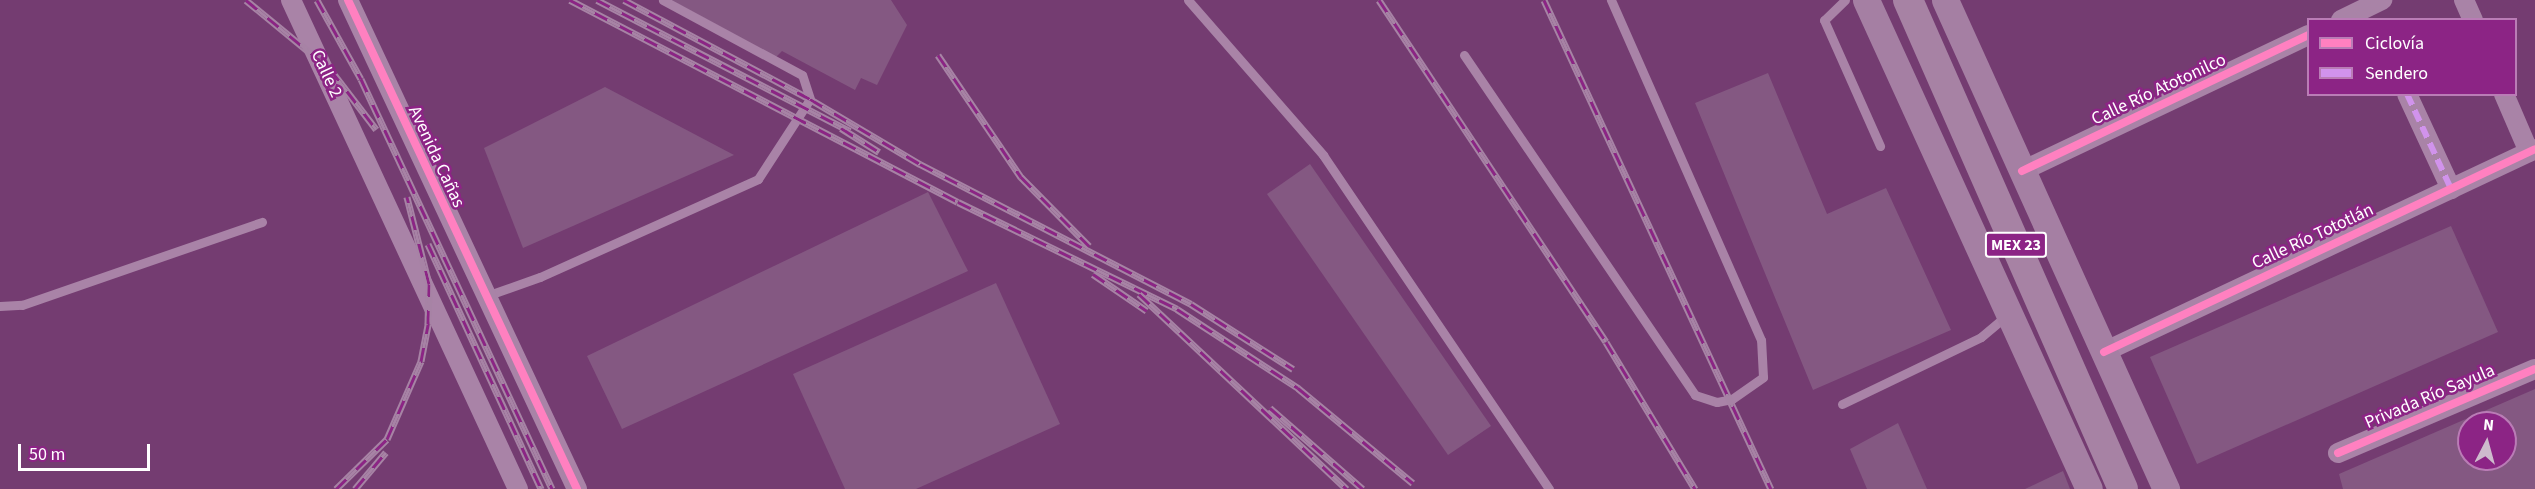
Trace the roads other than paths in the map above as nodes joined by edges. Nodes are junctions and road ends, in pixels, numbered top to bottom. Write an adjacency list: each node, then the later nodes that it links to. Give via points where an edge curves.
1 (291, 0): 32 (street, Calle 2)
2 (348, 0): 25 (street, Avenida Cañas)
3 (663, 0): 25 (lane, via 802,75 810,99 758,179 540,277)
4 (1188, 0): 34 (lane, via 1323,154)
5 (1611, 0): 15 (lane, via 1761,340 1763,377 1732,399 1717,402 1695,395)
6 (1845, 0): 18 (lane, via 1824,20)
7 (1866, 0): 24 (main road)
8 (1908, 0): 23 (main road, MEX 23)
9 (1945, 0): 20 (main road)
10 (2382, 0): 12 (street)
11 (2464, 0): 13 (street)
12 (2345, 18)
13 (2472, 18)
14 (2307, 35): 20 (street, Calle Río Atotonilco)
15 (1464, 55)
16 (2407, 96): 21 (street)
17 (2505, 96): 19 (street)
18 (1880, 147)
19 (2532, 151): 21 (street, Calle Río Tototlán)
20 (2022, 171): 28 (main road)
21 (2451, 189): 28 (street, Calle Río Tototlán)
22 (262, 222): 26 (lane, via 22,305)
23 (2024, 262): 24 (main road); 36 (main road, MEX 23)
24 (1992, 274): 27 (main road)
25 (483, 297): 33 (street, Avenida Cañas)
26 (0, 306)
27 (2009, 314): 30 (lane, via 1981,337); 35 (main road)
28 (2104, 352): 37 (main road)
29 (2535, 369): 31 (street, Privada Río Sayula)
30 (1842, 404)
31 (2338, 453)
32 (518, 489)
33 (577, 489)
34 (1549, 489)
35 (2089, 489)
36 (2123, 489)
37 (2166, 489)

